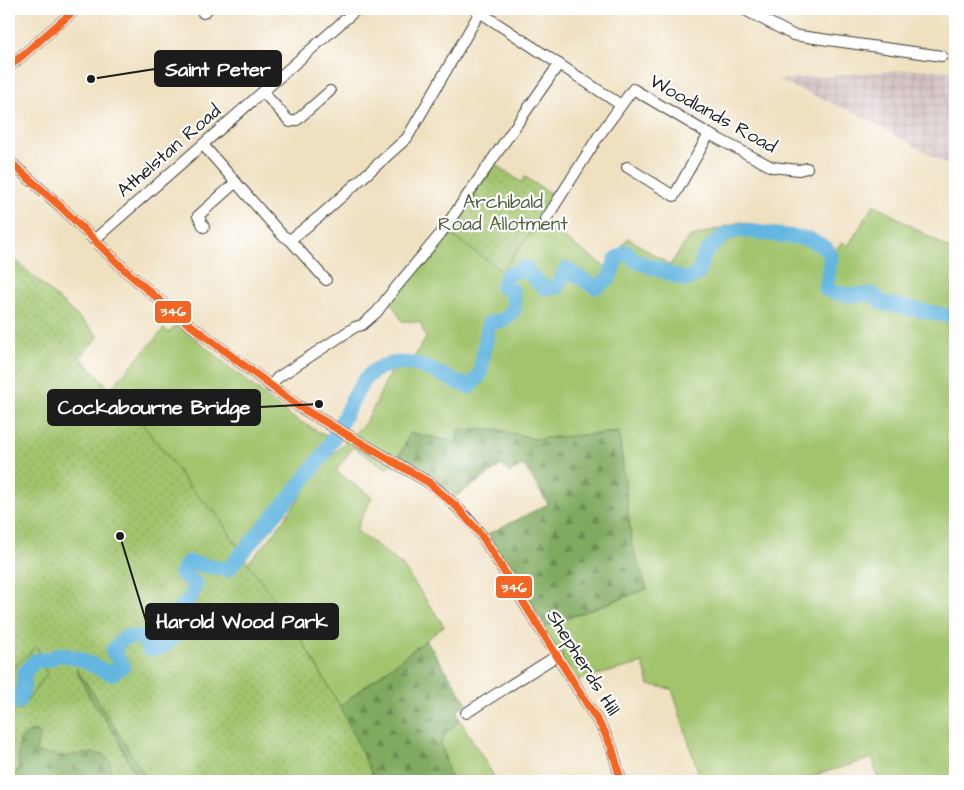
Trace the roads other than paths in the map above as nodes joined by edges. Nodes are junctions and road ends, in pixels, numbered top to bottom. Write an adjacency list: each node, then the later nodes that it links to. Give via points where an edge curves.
1 (76, 9): 7 (street)
2 (357, 9): 9 (street, Athelstan Road)
3 (742, 9): 5 (street, via 793,35)
4 (477, 10): 6 (street); 20 (street, via 407,138)
5 (942, 56)
6 (559, 64): 10 (street); 22 (street, via 442,233 377,312 362,325 355,326 277,378)
7 (9, 66)
8 (330, 91): 9 (street, via 297,120 290,122)
9 (263, 92): 12 (street, Athelstan Road)
10 (621, 105): 11 (street, Woodlands Road, via 633,89); 17 (street)
11 (709, 134): 14 (street, via 674,196); 15 (street, Woodlands Road, via 772,167)
12 (203, 145): 16 (street); 19 (street, Athelstan Road)
13 (9, 161): 19 (street, Shepherds Hill)
14 (627, 167)
15 (807, 168)
16 (236, 182): 18 (street, via 198,216); 20 (street)
17 (546, 219)
18 (204, 227)
19 (94, 240): 22 (street, Shepherds Hill, via 173,312)
20 (290, 240): 21 (street)
21 (326, 280)
22 (271, 387): 23 (street, Shepherds Hill, via 448,497 482,536)
23 (558, 654): 24 (street); 25 (street, Shepherds Hill, via 604,731)
24 (466, 713)
25 (621, 781)

